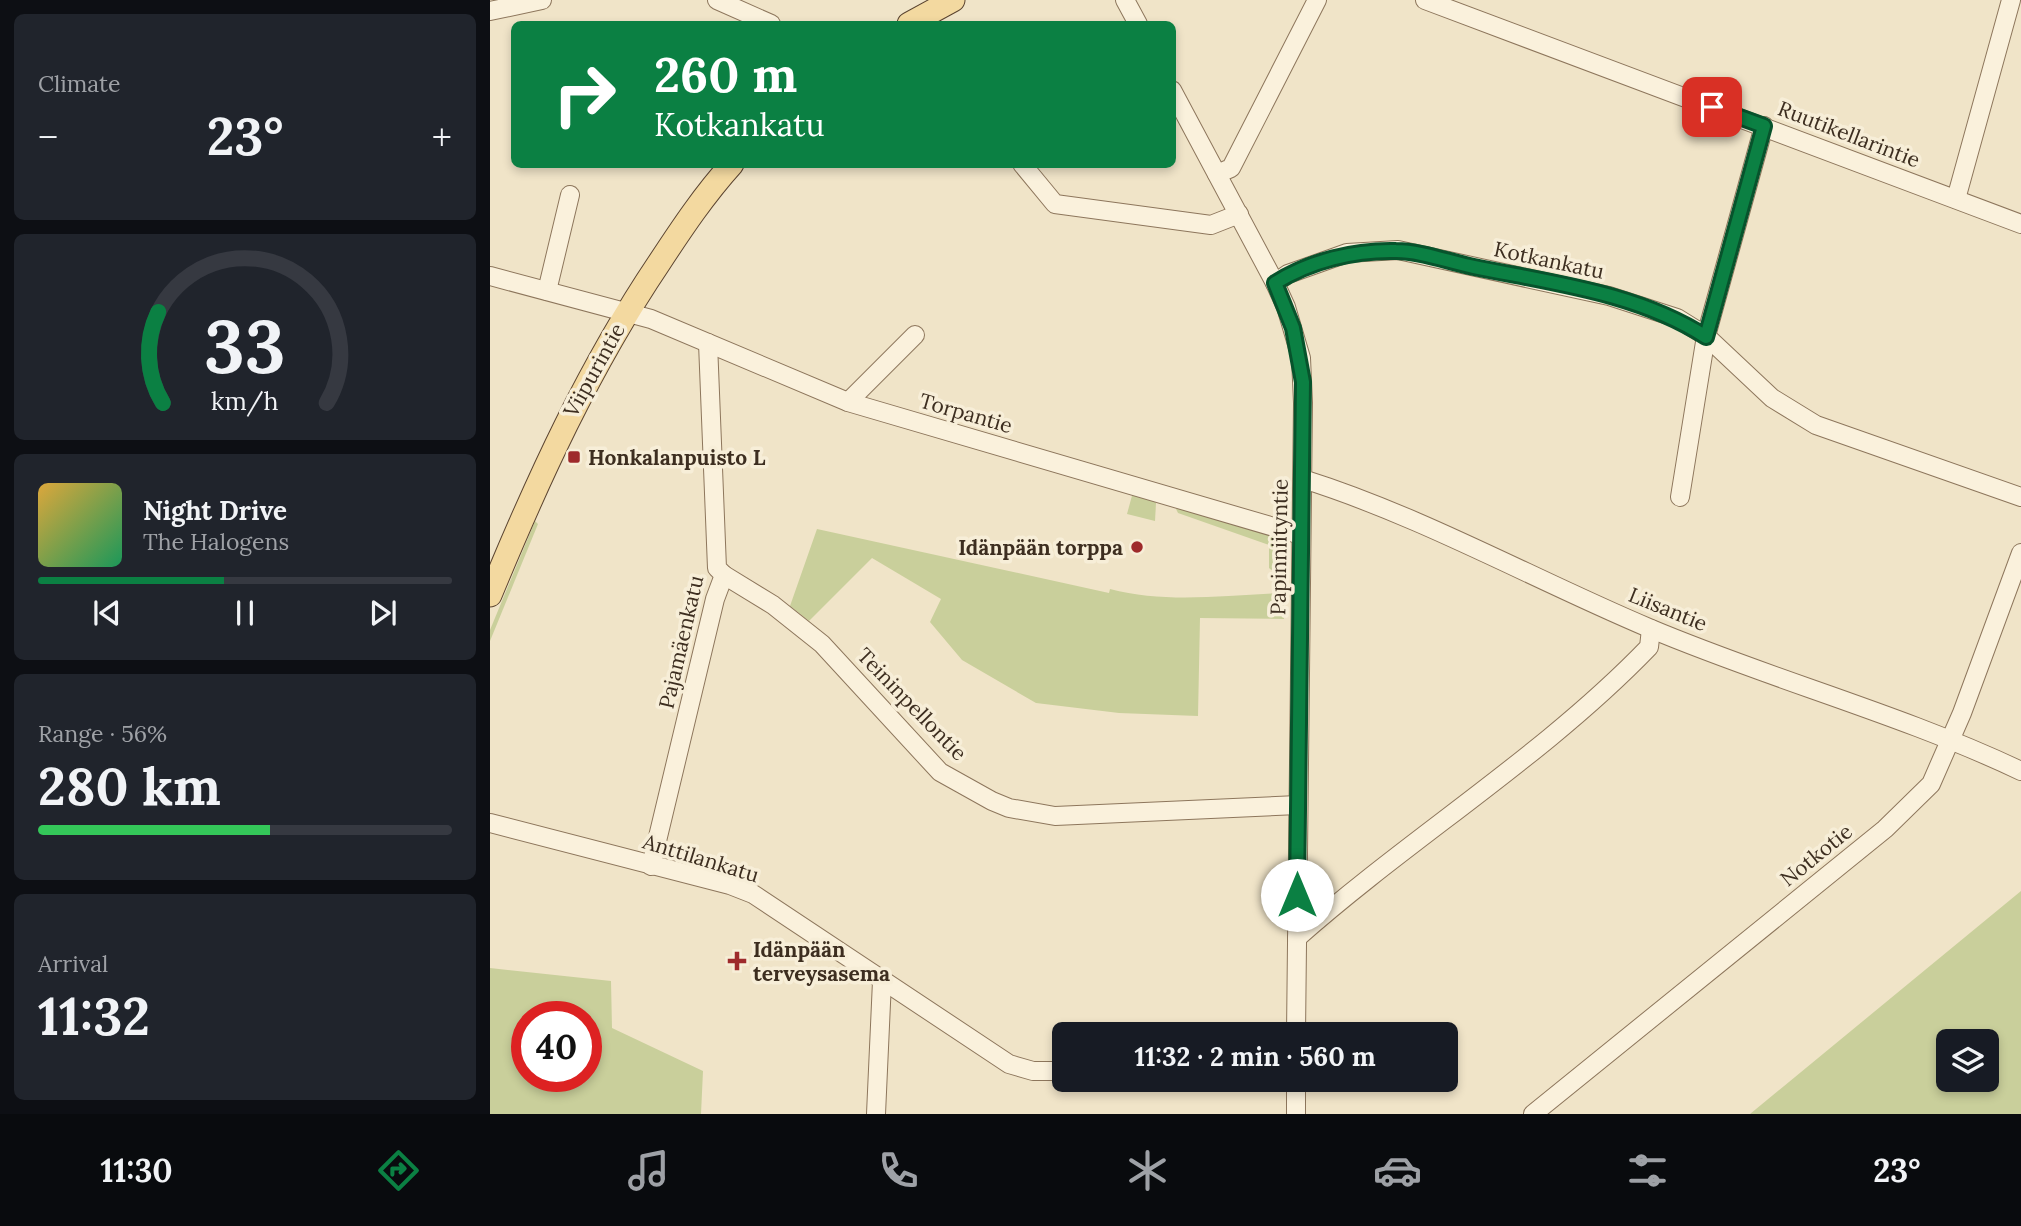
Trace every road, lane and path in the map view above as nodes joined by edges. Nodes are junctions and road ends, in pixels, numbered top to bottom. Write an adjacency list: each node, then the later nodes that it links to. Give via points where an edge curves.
1 (542, 0): 8 (street)
2 (953, 0): 10 (main road)
3 (1125, 0): 11 (street)
4 (1317, 0): 16 (street, via 1231,168)
5 (1425, 0): 13 (street, Ruutikellarintie)
6 (2011, 0): 18 (street)
7 (722, 1): 9 (street)
8 (490, 11)
9 (765, 21)
10 (916, 21)
11 (1136, 21)
12 (1176, 97): 16 (street, Papinniityntie)
13 (1764, 126): 18 (street, Ruutikellarintie); 26 (street)
14 (729, 168): 24 (main road, Viipurintie)
15 (1025, 168): 19 (street, via 1055,204 1211,225)
16 (1217, 174): 19 (street, Papinniityntie)
17 (570, 195): 23 (street)
18 (1956, 199): 20 (street, Ruutikellarintie)
19 (1239, 214): 22 (street, Papinniityntie)
20 (2021, 223)
21 (490, 276): 23 (street, Torpantie)
22 (1275, 283): 26 (street, Kotkankatu, via 1348,253 1398,250 1609,296 1677,318); 29 (street, Papinniityntie, via 1301,358)
23 (547, 290): 24 (street, Torpantie)
24 (625, 313): 27 (street, Torpantie); 34 (main road, Viipurintie)
25 (915, 335): 28 (street)
26 (1706, 337): 30 (street); 31 (street, Kotkankatu, via 1772,398 1816,425)
27 (708, 344): 28 (street, Torpantie); 35 (street, Pajamäenkatu, via 717,568)
28 (848, 402): 32 (street, Torpantie)
29 (1303, 479): 32 (street, Papinniityntie); 37 (street, Liisantie, via 1472,548)
30 (1680, 497)
31 (2021, 497)
32 (1301, 535): 40 (street, Papinniityntie)
33 (2021, 553): 38 (street, Notkotie)
34 (496, 565): 36 (main road, Viipurintie)
35 (724, 575): 40 (street, Teininpellontie, via 773,605 822,644 940,772 992,802 1055,816); 42 (street, Pajamäenkatu)
36 (490, 594)
37 (1651, 629): 38 (street, Liisantie); 43 (street, via 1649,647 1620,675)
38 (1952, 738): 39 (street, Liisantie); 50 (street, Notkotie, via 1931,783 1885,829)
39 (2021, 771)
40 (1298, 805): 43 (street, Papinniityntie)
41 (490, 823): 42 (street, Anttilankatu)
42 (651, 866): 44 (street, Anttilankatu, via 754,894)
43 (1297, 938): 45 (street, Papinniityntie)
44 (882, 981): 46 (street, Anttilankatu, via 1009,1063); 48 (street)
45 (1296, 1022)
46 (1052, 1071)
47 (1296, 1092): 49 (street)
48 (876, 1114)
49 (1296, 1114)
50 (1533, 1114)

